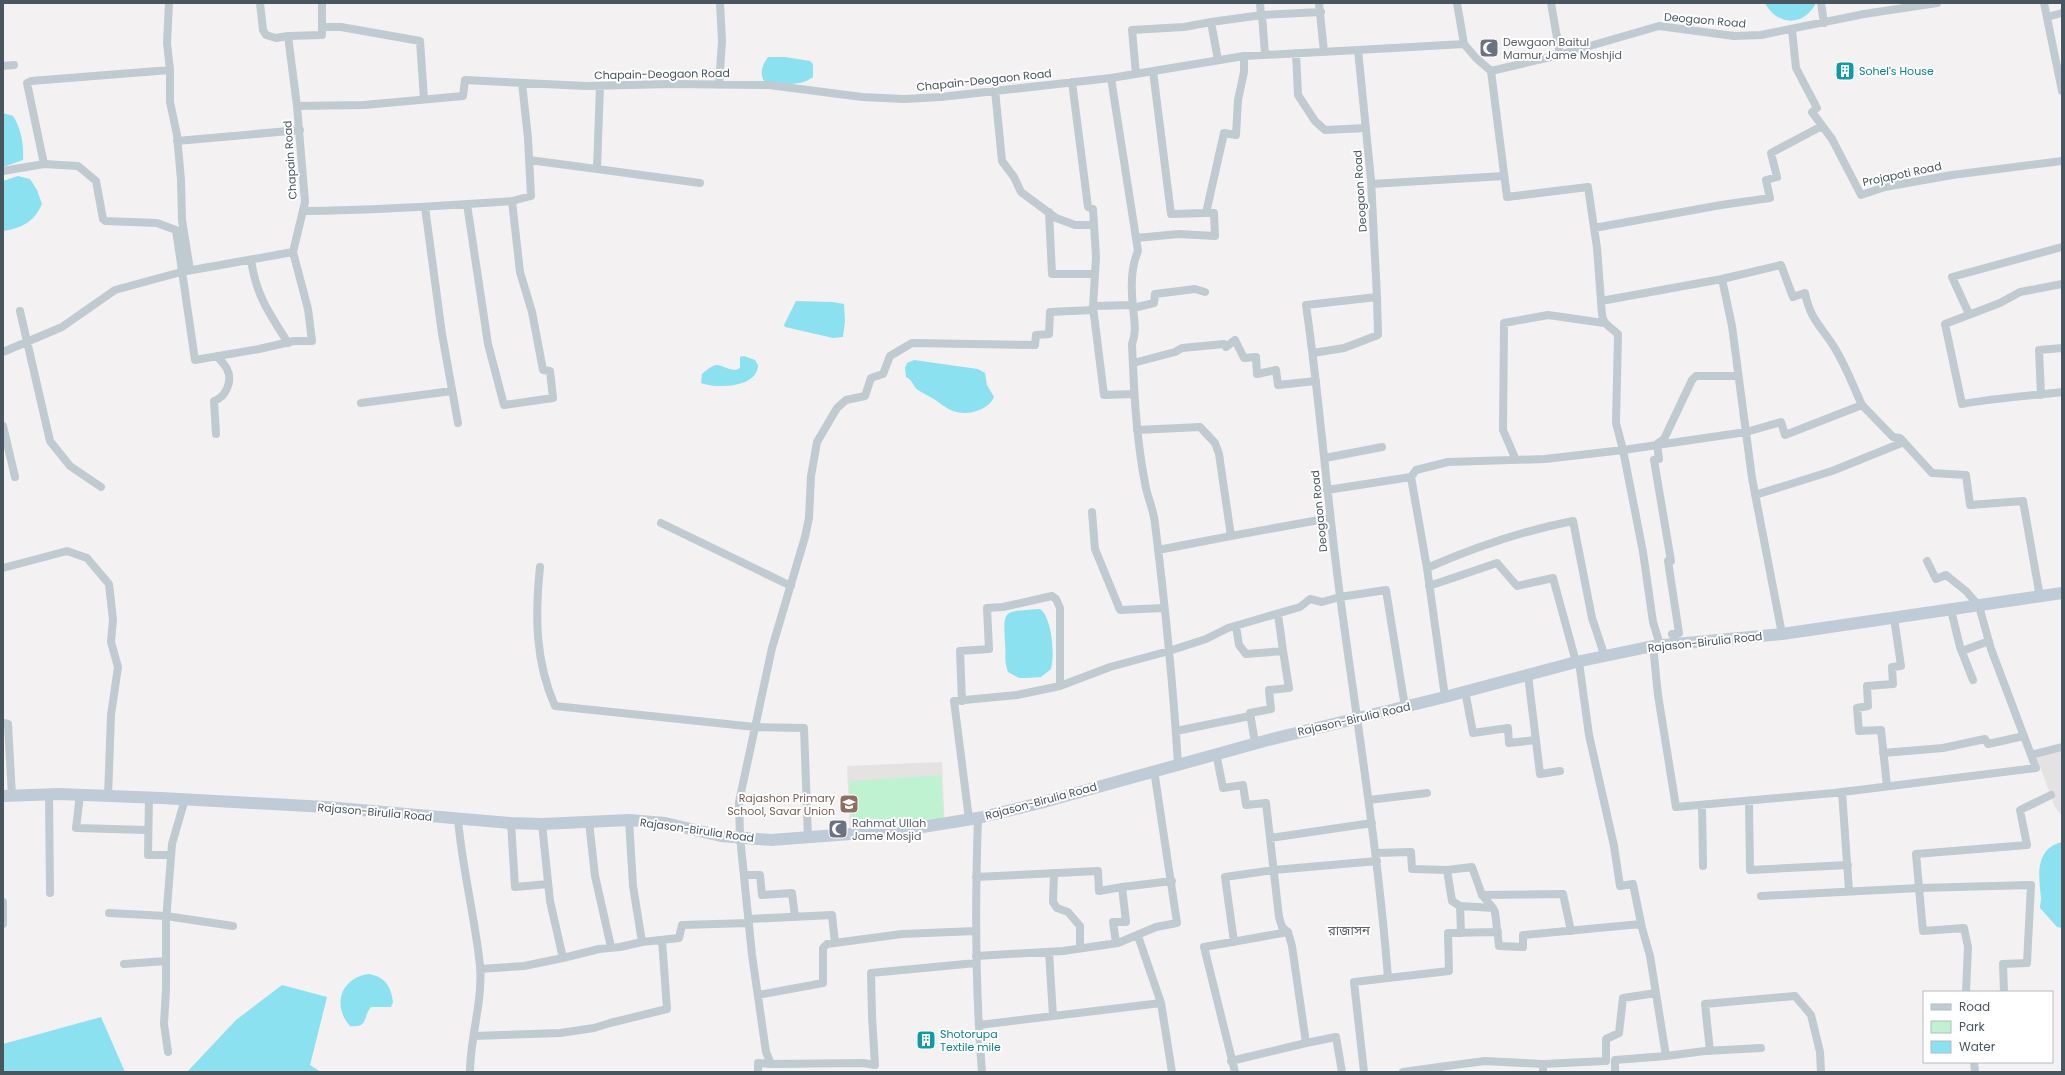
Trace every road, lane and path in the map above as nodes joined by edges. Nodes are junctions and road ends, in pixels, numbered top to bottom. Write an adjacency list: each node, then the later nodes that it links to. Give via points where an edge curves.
1 (169, 3): 31 (street, via 167,43)
2 (260, 3): 20 (street, via 263,30 266,35 276,38)
3 (322, 3): 18 (street)
4 (720, 3): 38 (street, via 722,41)
5 (1260, 3): 14 (street)
6 (1319, 3): 12 (street)
7 (1457, 3): 21 (street)
8 (1551, 3): 26 (street)
9 (1821, 3): 17 (street)
10 (1937, 3): 17 (street, Deogaon Road)
11 (2044, 3): 15 (street)
12 (1320, 12): 14 (street); 23 (street)
13 (2062, 13): 15 (street)
14 (1262, 15): 16 (street); 25 (street)
15 (2047, 17): 41 (street)
16 (1211, 22): 28 (street); 34 (street, via 1132,30)
17 (1824, 23): 19 (street, Deogaon Road)
18 (322, 27): 20 (street, via 322,35); 43 (street, via 341,27 420,41)
19 (1792, 30): 26 (street, Deogaon Road, via 1734,36 1659,26); 45 (street, Projapoti Road, via 1796,68 1817,108 1812,112)
20 (288, 36): 44 (street)
21 (1464, 44): 22 (street); 32 (street)
22 (1358, 50): 23 (street, Chapain-Deogaon Road); 46 (street, Deogaon Road)
23 (1324, 52): 24 (street, Chapain-Deogaon Road)
24 (1296, 53): 25 (street, Chapain-Deogaon Road); 46 (street, via 1298,95 1315,121 1325,130)
25 (1265, 54): 27 (street, Chapain-Deogaon Road)
26 (1560, 55): 32 (street, Deogaon Road)
27 (1244, 56): 28 (street, Chapain-Deogaon Road); 62 (street, via 1236,135 1224,133)
28 (1218, 60): 33 (street, Chapain-Deogaon Road)
29 (14, 65): 30 (street)
30 (3, 66)
31 (170, 70): 48 (street, via 170,102); 51 (street, via 27,83)
32 (1491, 70): 54 (street)
33 (1153, 72): 34 (street, Chapain-Deogaon Road); 62 (street, via 1171,214)
34 (1136, 74): 35 (street, Chapain-Deogaon Road)
35 (1111, 78): 36 (street, Chapain-Deogaon Road); 65 (street)
36 (1072, 82): 42 (street, Chapain-Deogaon Road); 63 (street, via 1088,207 1093,209)
37 (522, 83): 39 (street, Chapain Road); 43 (street, Chapain Road, via 465,80 463,96); 49 (street)
38 (719, 85): 40 (street, Chapain-Deogaon Road); 42 (street, Chapain-Deogaon Road, via 768,85 862,97 904,99)
39 (586, 86): 40 (street, Chapain-Deogaon Road)
40 (600, 86): 52 (street)
41 (2062, 86)
42 (995, 90): 61 (street, via 1002,161 1021,192)
43 (424, 99): 44 (street, Chapain Road, via 364,105)
44 (297, 106): 47 (street, Chapain Road)
45 (1822, 126): 50 (street, Projapoti Road, via 1832,140 1860,195 1885,187 1952,175); 64 (street, via 1771,153 1777,177 1766,180 1770,198 1721,204)
46 (1366, 128): 56 (street, Deogaon Road)
47 (300, 130): 48 (street); 60 (street, Chapain Road, via 305,202)
48 (177, 141): 69 (street, via 182,220)
49 (529, 160): 52 (street); 57 (street, via 531,196)
50 (2062, 161)
51 (44, 164): 53 (street); 70 (street, via 78,166 96,181 105,221 157,223 176,230)
52 (597, 169): 55 (street)
53 (3, 171)
54 (1504, 176): 56 (street); 64 (street, via 1507,197 1588,187)
55 (700, 183)
56 (1372, 184): 75 (street, Deogaon Road)
57 (512, 201): 58 (street); 58 (street, via 520,272 532,312 543,370 550,370 553,398 504,405 488,344)
58 (467, 204): 59 (street)
59 (425, 207): 60 (street); 91 (street)
60 (303, 211): 67 (street, Chapain Road)
61 (1049, 212): 63 (street, via 1056,218 1075,225); 71 (street, via 1052,274)
62 (1206, 212): 65 (street, via 1214,213 1215,236 1179,234)
63 (1094, 225): 71 (street)
64 (1594, 228): 76 (street)
65 (1136, 238): 77 (street, via 1138,251 1134,261)
66 (2062, 247): 80 (street, via 1952,276)
67 (293, 252): 68 (street); 83 (street, via 308,309 312,341)
68 (251, 260): 69 (street); 83 (street, via 261,299)
69 (190, 270): 70 (street)
70 (181, 272): 82 (street, via 115,290 62,327); 87 (street, via 195,360)
71 (1095, 274): 78 (street)
72 (1722, 279): 76 (street); 89 (street, via 1732,326); 96 (street, via 1781,265 1793,297 1805,293 1815,322 1837,351)
73 (2062, 284): 80 (street, via 2020,292 2000,303)
74 (1205, 292): 77 (street, via 1195,289 1155,294 1154,303)
75 (1377, 297): 86 (street, via 1378,335 1344,348); 86 (street, Deogaon Road, via 1306,305)
76 (1601, 301): 81 (street)
77 (1133, 306): 78 (street); 88 (street)
78 (1093, 308): 93 (street, via 1104,395); 122 (street, via 1050,312 1049,334 1036,335 1035,345 912,342 890,356 883,374 871,378 866,396 846,400 837,408 817,442 809,518)
79 (20, 311): 82 (street)
80 (1969, 314): 94 (street, via 1945,324 1962,404)
81 (1604, 323): 105 (street, via 1618,334 1616,423); 107 (street, via 1548,315 1504,322 1503,430)
82 (27, 342): 85 (street); 110 (street, via 50,441 70,466)
83 (288, 342): 87 (street)
84 (2062, 348): 94 (street, via 2039,350)
85 (3, 352)
86 (1313, 353): 90 (street, Deogaon Road)
87 (217, 356): 101 (street, via 228,370 228,387 221,399 214,401)
88 (1133, 363): 90 (street, via 1182,348 1224,344 1226,347 1235,340 1244,358 1256,357 1257,374 1276,370 1278,385); 93 (street)
89 (1738, 376): 100 (street); 103 (street, via 1696,376 1664,438)
90 (1316, 381): 106 (street, Deogaon Road)
91 (452, 392): 95 (street); 97 (street)
92 (2062, 392): 94 (street)
93 (1134, 394): 99 (street)
94 (2041, 394)
95 (361, 403)
96 (1862, 405): 100 (street, via 1785,434 1781,422); 102 (street, via 1894,437)
97 (458, 423)
98 (3, 426): 108 (street)
99 (1137, 430): 116 (street, via 1200,427 1215,443 1219,454); 117 (street)
100 (1746, 432): 103 (street); 112 (street)
101 (216, 434)
102 (1904, 442): 112 (street, via 1832,471); 126 (street, via 1932,473 1966,475 1970,505 2023,501)
103 (1657, 444): 105 (street); 135 (street, via 1659,459 1654,460 1671,561 1668,561 1680,633 1672,634)
104 (1382, 447): 106 (street)
105 (1622, 450): 107 (street); 136 (street, via 1642,552)
106 (1325, 458): 111 (street, Deogaon Road)
107 (1516, 460): 109 (street, via 1448,462 1416,470)
108 (15, 477)
109 (1411, 477): 111 (street); 121 (street)
110 (101, 486)
111 (1327, 490): 114 (street, Deogaon Road)
112 (1755, 495): 133 (street)
113 (1092, 512): 128 (street, via 1095,549 1120,610)
114 (1330, 518): 116 (street); 125 (street, Deogaon Road)
115 (661, 523): 122 (street)
116 (1231, 536): 117 (street)
117 (1158, 550): 128 (street)
118 (1927, 561): 127 (street, via 1936,579 1946,575 1966,591)
119 (540, 567): 152 (street, via 537,595 539,654 545,684 555,706)
120 (3, 568): 171 (street, via 68,551 88,558 109,584 113,620 111,642 118,666 111,715)
121 (1427, 568): 123 (street); 140 (street, via 1481,545 1573,521 1592,618)
122 (792, 586): 152 (street, via 772,648)
123 (1429, 586): 141 (street, via 1497,563 1517,586 1553,578); 146 (street)
124 (2062, 593): 126 (street, Rajason-Birulia Road)
125 (1340, 597): 130 (street, via 1322,602 1310,599 1300,607); 148 (street, via 1386,590); 150 (street, Deogaon Road)
126 (2040, 597): 127 (street, Rajason-Birulia Road)
127 (1979, 606): 129 (street, Rajason-Birulia Road); 134 (street)
128 (1164, 608): 137 (street)
129 (1950, 610): 131 (street, Rajason-Birulia Road); 139 (street)
130 (1278, 614): 132 (street); 138 (street)
131 (1894, 618): 133 (street, Rajason-Birulia Road); 159 (street, via 1901,666 1892,667 1893,684 1867,686 1868,706 1857,708 1859,732 1880,730)
132 (1236, 626): 137 (street); 138 (street, via 1239,646 1246,654)
133 (1782, 634): 135 (street, Rajason-Birulia Road)
134 (1989, 641): 139 (street); 154 (street)
135 (1677, 643): 136 (street, Rajason-Birulia Road)
136 (1656, 646): 140 (street, Rajason-Birulia Road); 176 (street, via 1658,695 1676,807)
137 (1169, 651): 144 (street, via 1110,667); 153 (street)
138 (1283, 651): 149 (street, via 1289,688 1269,690 1270,709 1250,712)
139 (1962, 651): 143 (street)
140 (1605, 657): 141 (street, Rajason-Birulia Road)
141 (1578, 662): 142 (street, Rajason-Birulia Road); 213 (street, via 1589,735 1614,846 1620,886 1633,884)
142 (1528, 675): 145 (street, Rajason-Birulia Road); 155 (street)
143 (1973, 680)
144 (1060, 686): 147 (street, via 1017,695); 147 (street, via 1060,608 1052,596 987,608 989,649 960,651)
145 (1465, 691): 146 (street, Rajason-Birulia Road); 155 (street, via 1473,733 1508,728 1509,743)
146 (1445, 697): 148 (street, Rajason-Birulia Road)
147 (962, 701): 177 (street, via 954,701)
148 (1404, 707): 150 (street, Rajason-Birulia Road)
149 (1250, 716): 153 (street); 156 (street)
150 (1358, 717): 156 (street, Rajason-Birulia Road); 174 (street, Deogaon Road)
151 (3, 723): 170 (street, via 8,724)
152 (755, 727): 185 (street, via 739,802); 186 (street, via 804,728)
153 (1176, 731): 161 (street)
154 (2024, 736): 159 (street, via 1988,744 1984,739 1943,748); 160 (street)
155 (1536, 740): 163 (street, via 1540,774)
156 (1255, 743): 158 (street, Rajason-Birulia Road)
157 (2062, 747): 160 (street)
158 (1216, 753): 161 (street, Rajason-Birulia Road); 187 (street, via 1223,788 1243,785 1246,806 1266,802)
159 (1883, 753): 164 (street)
160 (2032, 755): 164 (street, via 2036,768)
161 (1178, 764): 162 (street, Rajason-Birulia Road)
162 (1154, 770): 177 (street, Rajason-Birulia Road, via 1040,803); 197 (street)
163 (1560, 771)
164 (1887, 786): 165 (street)
165 (1842, 792): 175 (street); 190 (street)
166 (1427, 793): 174 (street)
167 (49, 795): 168 (street, Rajason-Birulia Road); 170 (street, Rajason-Birulia Road); 202 (street)
168 (80, 795): 171 (street, Rajason-Birulia Road); 184 (street, via 76,828)
169 (2051, 795): 200 (street, via 2020,810 2027,845 1916,854)
170 (7, 796)
171 (108, 797): 172 (street, Rajason-Birulia Road)
172 (149, 798): 173 (street, Rajason-Birulia Road); 184 (street)
173 (185, 799): 178 (street, Rajason-Birulia Road, via 326,807); 188 (street)
174 (1369, 800): 182 (street, Deogaon Road)
175 (1749, 801): 176 (street); 190 (street, via 1750,870)
176 (1702, 805): 191 (street)
177 (974, 818): 186 (street, Rajason-Birulia Road, via 904,830); 196 (street)
178 (458, 819): 181 (street, Rajason-Birulia Road); 233 (street, via 461,857)
179 (629, 820): 180 (street, Rajason-Birulia Road); 185 (street, Rajason-Birulia Road, via 665,823 722,836); 222 (street, via 633,886)
180 (589, 822): 183 (street, Rajason-Birulia Road); 226 (street, via 595,876)
181 (511, 823): 183 (street, Rajason-Birulia Road); 198 (street, via 515,887)
182 (1372, 823): 187 (street); 189 (street, Deogaon Road)
183 (542, 824): 198 (street)
184 (147, 830): 188 (street, via 148,855)
185 (740, 837): 186 (street, Rajason-Birulia Road, via 772,840); 195 (street)
186 (808, 838)
187 (1270, 838): 192 (street)
188 (171, 855): 209 (street)
189 (1376, 857): 192 (street); 193 (street, via 1411,852 1412,869); 234 (street, Deogaon Road)
190 (1848, 865): 201 (street)
191 (1703, 866)
192 (1274, 870): 217 (street, via 1279,917 1282,927); 223 (street, via 1225,877)
193 (1447, 870): 203 (street, via 1472,867); 206 (street, via 1452,901)
194 (1054, 873): 196 (street); 199 (street, via 1098,871 1099,891); 227 (street, via 1053,902 1057,908 1068,912 1080,926)
195 (744, 875): 210 (street, via 760,875 762,895 792,894); 211 (street)
196 (976, 877): 215 (street)
197 (1172, 881): 199 (street); 220 (street, via 1177,923 1156,927)
198 (548, 884): 229 (street)
199 (1122, 887): 225 (street, via 1126,922 1113,922)
200 (1919, 888): 201 (street); 235 (street, via 1923,931 1964,928 1968,946); 236 (street, via 2031,885 2027,963 2003,964)
201 (1849, 891): 204 (street)
202 (50, 893)
203 (1482, 894): 207 (street); 216 (street, via 1563,894)
204 (1761, 896)
205 (3, 902): 212 (street)
206 (1460, 906): 207 (street); 219 (street)
207 (1493, 908): 218 (street)
208 (109, 913): 209 (street)
209 (166, 916): 214 (street); 231 (street)
210 (795, 917): 211 (street); 224 (street, via 832,915)
211 (749, 921): 221 (street, via 682,925 679,938); 238 (street)
212 (3, 924)
213 (1641, 924): 216 (street); 237 (street)
214 (233, 926)
215 (976, 931): 224 (street, via 902,934); 230 (street)
216 (1571, 931): 218 (street, via 1522,935 1523,947 1499,946)
217 (1288, 932): 223 (street); 243 (street)
218 (1498, 932): 219 (street)
219 (1461, 933): 234 (street, via 1448,933 1449,970)
220 (1138, 936): 225 (street); 239 (street)
221 (662, 940): 222 (street); 242 (street, via 667,1009 594,1028 560,1033)
222 (642, 942): 226 (street)
223 (1234, 942): 249 (street, via 1204,947)
224 (834, 943): 238 (street, via 823,948 823,983)
225 (1116, 943): 227 (street)
226 (610, 947): 229 (street)
227 (1080, 948): 228 (street)
228 (1049, 952): 230 (street); 240 (street)
229 (563, 958): 233 (street, via 524,966)
230 (976, 960): 241 (street); 250 (street, via 872,973 875,1065)
231 (166, 961): 232 (street); 246 (street, via 164,1024)
232 (124, 964)
233 (480, 969): 242 (street)
234 (1388, 978): 259 (street, via 1354,982)
235 (1966, 991)
236 (2004, 991)
237 (1656, 992): 247 (street); 248 (street, via 1622,998 1618,1034 1606,1038)
238 (758, 995): 250 (street, via 766,1052)
239 (1161, 1003): 240 (street); 256 (street)
240 (1053, 1016): 241 (street)
241 (978, 1025): 255 (street)
242 (474, 1036): 253 (street, via 470,1050)
243 (1306, 1043): 249 (street); 258 (street, via 1336,1038)
244 (1761, 1048): 245 (street)
245 (1710, 1051): 247 (street); 262 (street, via 1705,1004 1795,996 1810,1015 1820,1052)
246 (168, 1052)
247 (1666, 1056): 248 (street)
248 (1611, 1060): 251 (street); 261 (street)
249 (1231, 1061): 257 (street)
250 (771, 1064): 254 (street, via 758,1062)
251 (1543, 1068): 252 (street, via 1485,1061)
252 (1439, 1069): 260 (street)
253 (470, 1072)
254 (758, 1072)
255 (982, 1072)
256 (1172, 1072)
257 (1235, 1072)
258 (1342, 1072)
259 (1364, 1072)
260 (1403, 1072)
261 (1615, 1072)
262 (1821, 1072)

